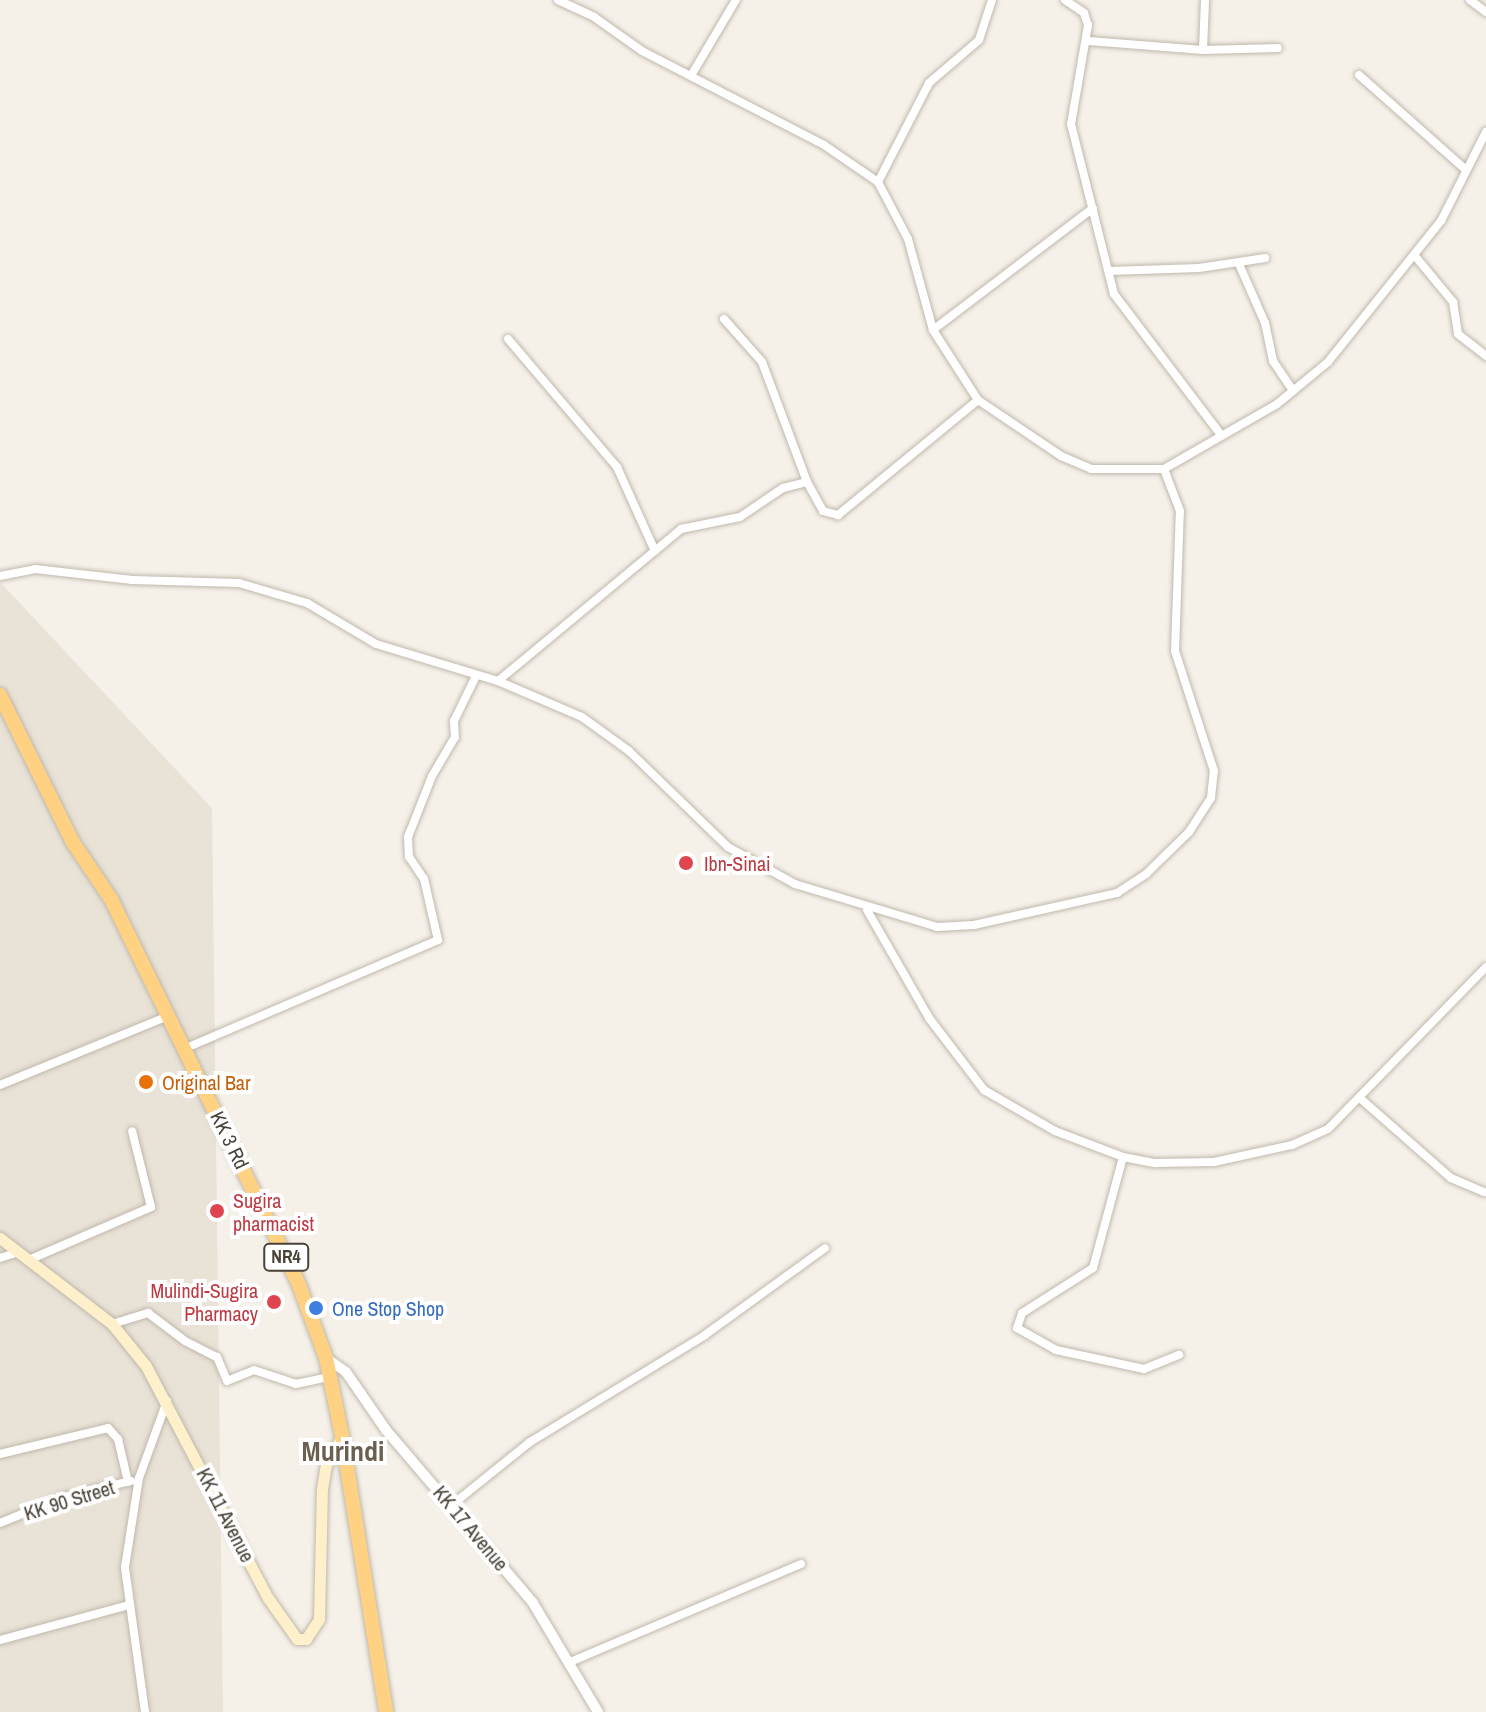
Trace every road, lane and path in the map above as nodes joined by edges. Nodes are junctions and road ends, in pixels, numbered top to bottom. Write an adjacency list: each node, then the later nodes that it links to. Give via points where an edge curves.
1 (558, 0): 11 (street)
2 (736, 0): 11 (street)
3 (992, 0): 15 (street, via 979,40 929,83)
4 (1065, 0): 8 (street, via 1084,13)
5 (1205, 0): 10 (street)
6 (1470, 0): 7 (street)
7 (1486, 12)
8 (1089, 41): 10 (street); 16 (street, via 1071,124)
9 (1278, 48): 10 (street)
10 (1203, 50)
11 (692, 74): 15 (street, via 824,145)
12 (1359, 75): 14 (street)
13 (1486, 132): 14 (street)
14 (1465, 169): 17 (street, via 1441,221)
15 (878, 182): 22 (street, via 908,239)
16 (1093, 208): 20 (street); 22 (street)
17 (1415, 256): 24 (street, via 1453,302 1458,334); 25 (street, via 1328,362)
18 (1265, 258): 19 (street)
19 (1239, 264): 20 (street); 25 (street, via 1265,323 1273,361)
20 (1109, 271): 27 (street, via 1123,311)
21 (724, 319): 29 (street, via 762,362)
22 (933, 330): 26 (street)
23 (508, 339): 30 (street, via 617,467)
24 (1486, 356)
25 (1293, 391): 27 (street)
26 (978, 400): 28 (street, via 1061,456 1091,469); 29 (street, via 838,515 823,511)
27 (1221, 435): 28 (street)
28 (1164, 469): 35 (street, via 1180,511 1175,651 1214,771 1204,814 1146,874 1117,893 974,925 937,927)
29 (807, 482): 30 (street, via 783,488 740,517 681,529)
30 (655, 551): 33 (street)
31 (0, 576): 32 (street, via 35,569 132,580 239,583 307,603 376,644)
32 (476, 676): 33 (street); 38 (street, via 454,721 455,737 432,776 408,837 409,857 424,879 438,940)
33 (498, 681): 35 (street, via 559,705 605,733 728,847 795,884)
34 (0, 695): 37 (highway, KK 3 Rd / NR4)
35 (867, 910): 42 (street, via 929,1018 984,1090 1055,1131)
36 (1486, 967): 40 (street)
37 (168, 1016): 38 (highway, KK 3 Rd / NR4); 39 (street)
38 (186, 1048): 51 (highway, KK 3 Rd / NR4, via 294,1273)
39 (0, 1085)
40 (1361, 1099): 42 (street, via 1328,1129 1292,1145 1214,1162); 43 (street, via 1451,1178)
41 (132, 1131): 48 (street, via 151,1207)
42 (1123, 1157): 50 (street, via 1093,1268 1022,1313 1017,1328 1056,1350 1144,1369)
43 (1484, 1192)
44 (0, 1238): 46 (main road, KK 11 Avenue)
45 (825, 1248): 58 (street, via 705,1335 530,1442)
46 (19, 1252): 47 (street); 48 (main road, KK 11 Avenue)
47 (0, 1258)
48 (31, 1259): 49 (main road, KK 11 Avenue)
49 (112, 1324): 52 (street, via 148,1313 217,1357 227,1381 254,1370 296,1384); 53 (main road, KK 11 Avenue)
50 (1179, 1355)
51 (326, 1358): 52 (highway, KK 3 Rd / NR4); 58 (street, KK 17 Avenue, via 346,1372 386,1430)
52 (328, 1377): 54 (highway, KK 3 Rd / NR4)
53 (167, 1400): 54 (main road, KK 11 Avenue, via 268,1598 297,1639 306,1639 319,1619 322,1489 326,1465); 56 (street)
54 (342, 1436): 65 (highway, KK 3 Rd / NR4)
55 (0, 1454): 57 (street, via 108,1428 118,1439)
56 (139, 1478): 57 (street, KK 90 Street); 61 (street, via 125,1567)
57 (128, 1482): 59 (street, KK 90 Street, via 61,1498)
58 (453, 1504): 63 (street, KK 17 Avenue, via 533,1603)
59 (0, 1523)
60 (801, 1564): 63 (street)
61 (129, 1605): 62 (street); 64 (street)
62 (0, 1640)
63 (570, 1662): 66 (street, KK 17 Avenue)
64 (145, 1712)
65 (386, 1712)
66 (598, 1712)

